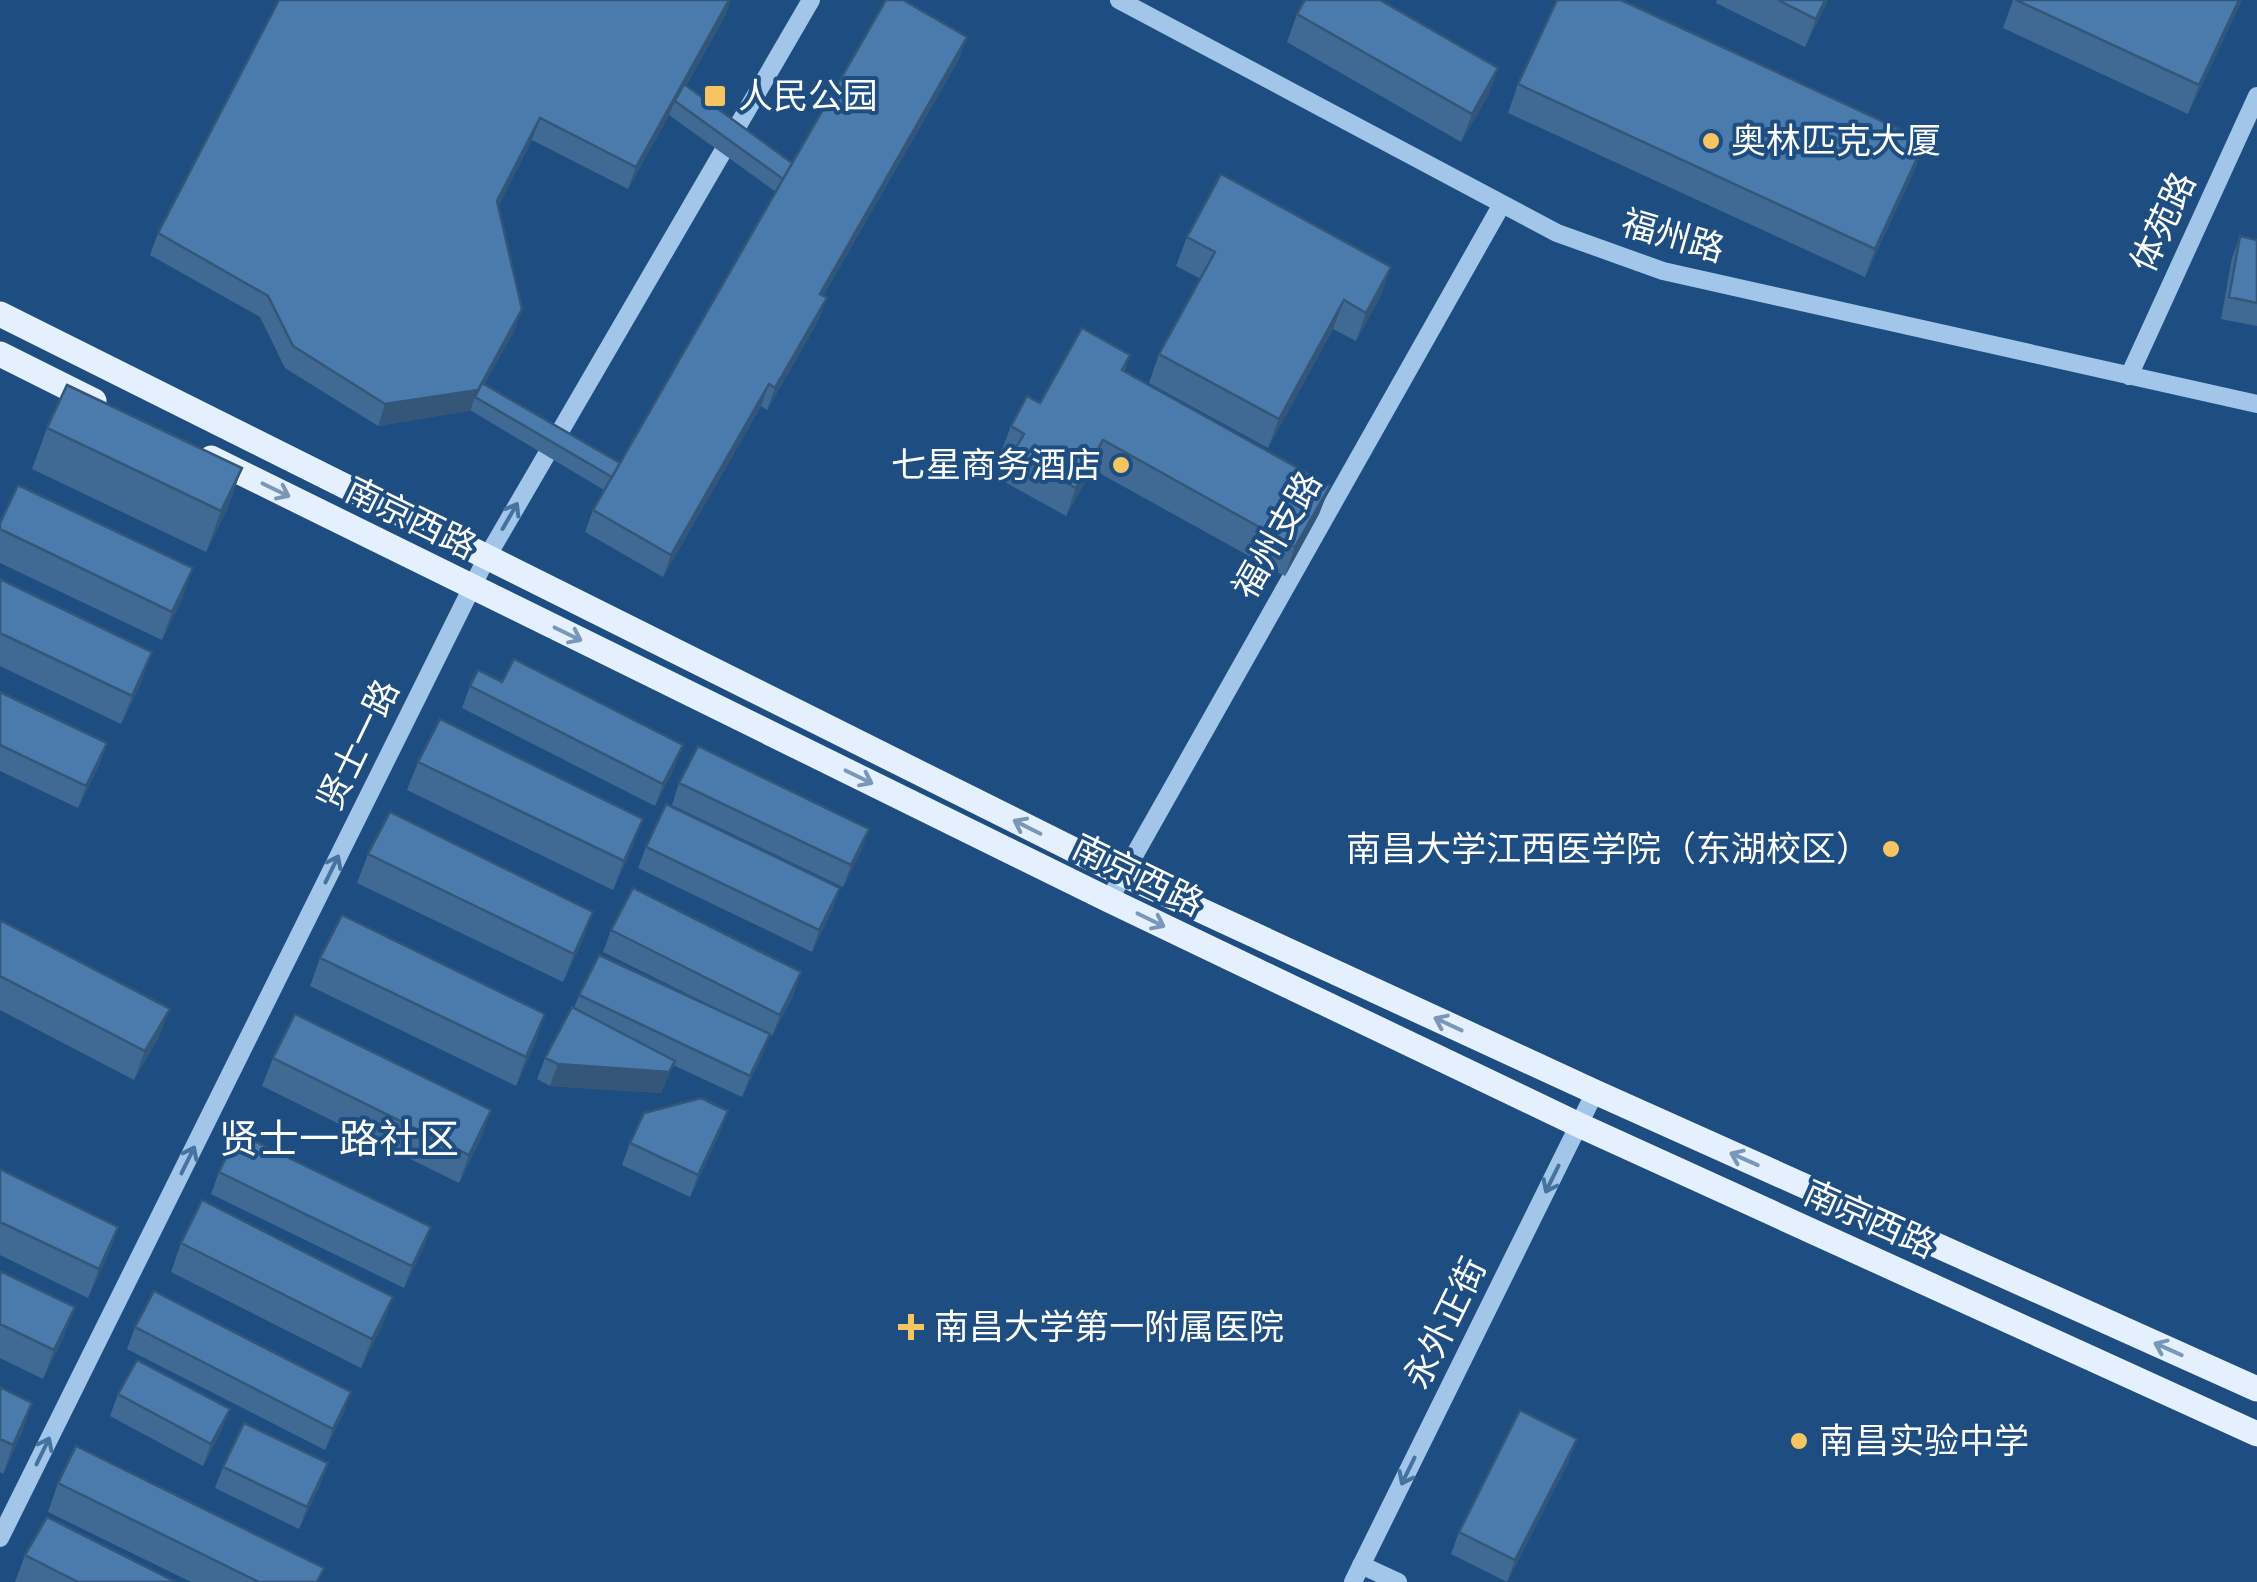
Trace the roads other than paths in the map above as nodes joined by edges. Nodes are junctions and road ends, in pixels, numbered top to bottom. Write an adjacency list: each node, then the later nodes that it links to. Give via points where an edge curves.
1 (812, 0): 11 (street, 贤士一路, one-way to 1)
2 (1120, 0): 4 (street, 福州路)
3 (2257, 96): 7 (street, 体苑路)
4 (1502, 204): 7 (street, 福州路, via 1557,233 1664,271); 13 (street, 福州支路)
5 (0, 314): 11 (main road, 南京西路)
6 (0, 354): 9 (main road)
7 (2129, 376): 8 (street, 福州路)
8 (2257, 404)
9 (122, 415)
10 (192, 449): 12 (main road, 南京西路, one-way to 12)
11 (486, 557): 12 (street, 贤士一路); 13 (main road, 南京西路, one-way to 11)
12 (472, 587): 14 (main road, 南京西路, one-way to 14); 19 (street, 贤士一路, one-way to 12)
13 (1122, 874): 14 (street, 福州支路); 15 (main road, 南京西路, one-way to 13)
14 (1110, 900): 16 (main road, 南京西路, one-way to 16)
15 (1595, 1092): 16 (street, 永外正街); 17 (main road, 南京西路, one-way to 15)
16 (1579, 1125): 18 (main road, 南京西路); 20 (street, 永外正街, one-way to 20)
17 (2257, 1389)
18 (2257, 1434)
19 (0, 1538)
20 (1357, 1574): 21 (street)
21 (1398, 1582)

